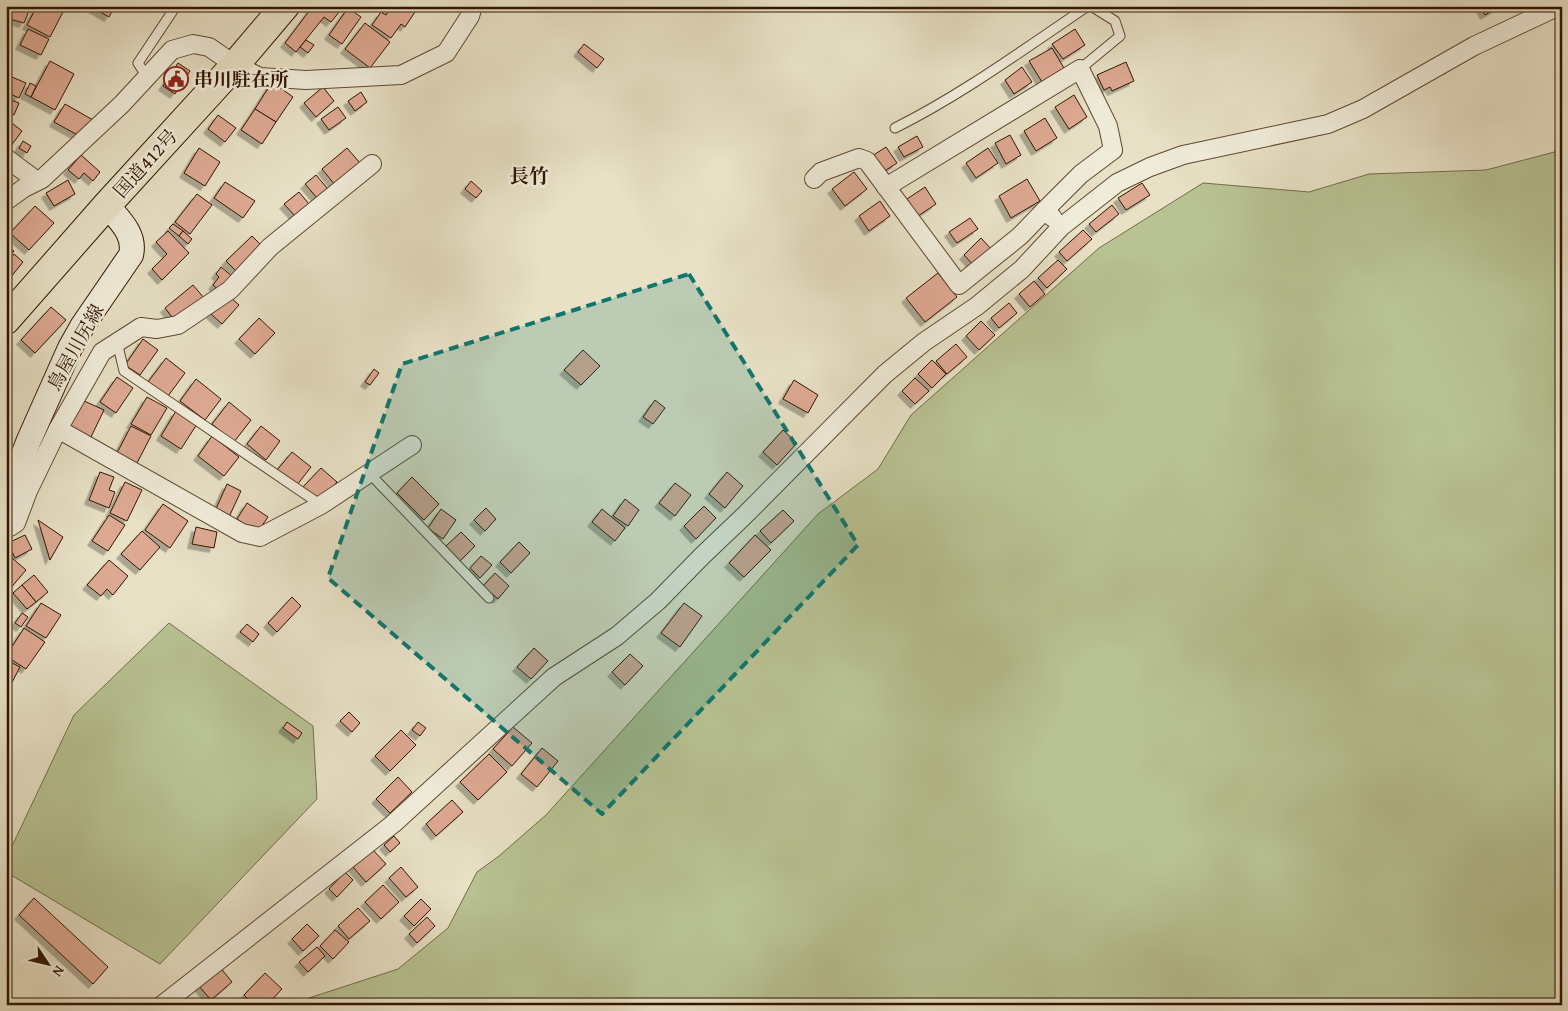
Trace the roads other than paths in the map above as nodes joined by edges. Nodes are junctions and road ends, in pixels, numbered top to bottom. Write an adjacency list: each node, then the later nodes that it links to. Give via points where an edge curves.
1 (176, 6): 9 (lane, via 138,64)
2 (285, 6): 7 (highway, 国道412号)
3 (473, 6): 7 (street, via 446,52 401,75 306,80 260,77)
4 (1090, 6): 8 (lane, via 1114,21 1120,36); 10 (lane, via 928,112)
5 (1559, 6): 6 (street)
6 (1536, 11): 19 (street, via 1363,109 1328,124 1183,155 1150,167 1117,183)
7 (235, 65): 9 (street, via 209,47 193,44 172,50); 17 (highway, 国道412号)
8 (1080, 70): 15 (street); 18 (street, via 1108,126 1113,150 1082,174)
9 (147, 77): 14 (street)
10 (895, 128)
11 (6, 158): 14 (street)
12 (372, 164): 21 (street, via 270,247 230,290 178,325 157,329 141,327)
13 (814, 179): 15 (street, via 822,172 859,158 866,161)
14 (37, 181): 16 (street)
15 (886, 187): 18 (street, via 959,285 1020,236)
16 (6, 201)
17 (107, 205): 20 (highway, 国道412号); 25 (main road, 鳥屋川尻線, via 130,235 131,255 70,348)
18 (1045, 210): 19 (street)
19 (1060, 227): 29 (street, via 1015,275 885,374 651,607 616,636 554,677 392,824)
20 (6, 320)
21 (117, 342): 22 (street, via 102,352); 26 (lane, via 124,371)
22 (58, 429): 26 (street, via 242,533 260,537); 27 (street, via 16,523)
23 (412, 446): 24 (street)
24 (370, 474): 26 (street); 28 (lane)
25 (6, 498)
26 (321, 505)
27 (6, 528)
28 (489, 598)
29 (162, 1005)

